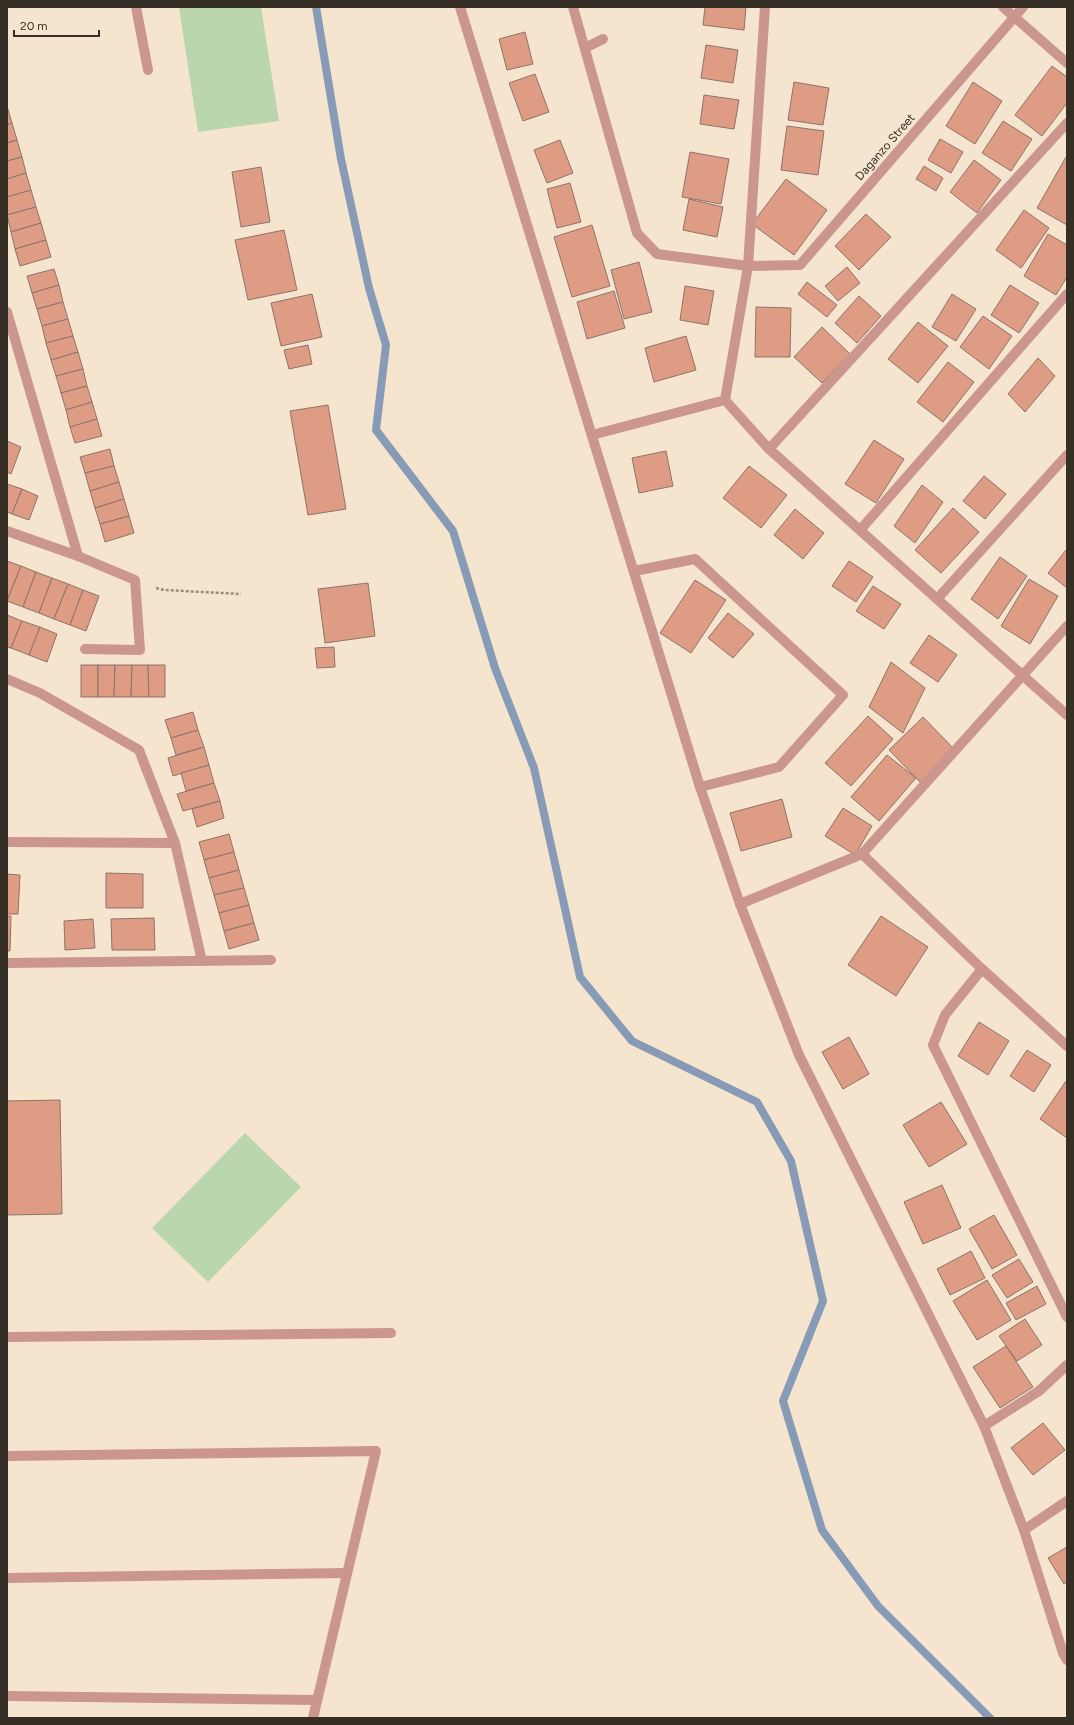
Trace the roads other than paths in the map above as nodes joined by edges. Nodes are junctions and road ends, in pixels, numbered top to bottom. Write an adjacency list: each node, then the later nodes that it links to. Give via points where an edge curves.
1 (136, 7): 11 (street)
2 (460, 7): 17 (street)
3 (573, 7): 9 (street, Daganzo Street)
4 (764, 7): 13 (street)
5 (1003, 7): 7 (street)
6 (1023, 7): 7 (street, Daganzo Street)
7 (1015, 18): 10 (street); 13 (street, Daganzo Street, via 800,265)
8 (603, 39): 9 (street)
9 (585, 48): 13 (street, Daganzo Street, via 637,233 657,254)
10 (1067, 63)
11 (148, 70)
12 (1067, 123): 18 (street)
13 (748, 266): 16 (street)
14 (1067, 294): 20 (street)
15 (7, 312): 22 (street)
16 (725, 400): 17 (street); 18 (street)
17 (592, 435): 23 (street)
18 (770, 449): 20 (street)
19 (1067, 455): 24 (street)
20 (861, 529): 24 (street)
21 (7, 531): 22 (street)
22 (78, 556): 26 (street, via 135,580 140,650)
23 (634, 571): 30 (street); 30 (street, via 695,559 843,695 779,767)
24 (938, 598): 27 (street)
25 (1067, 626): 27 (street)
26 (85, 649)
27 (1023, 675): 29 (street); 33 (street)
28 (7, 679): 32 (street, via 40,693 139,750)
29 (1067, 715)
30 (700, 787): 34 (street)
31 (7, 842): 32 (street)
32 (175, 842): 36 (street)
33 (862, 854): 34 (street); 38 (street)
34 (740, 904): 44 (street, via 800,1055)
35 (271, 960): 36 (street)
36 (202, 961): 37 (street)
37 (7, 963)
38 (982, 969): 39 (street); 40 (street, via 946,1015 933,1045)
39 (1067, 1046)
40 (1067, 1317)
41 (391, 1333): 42 (street)
42 (7, 1337)
43 (1067, 1364): 44 (street, via 1039,1391)
44 (984, 1426): 47 (street)
45 (7, 1456): 48 (street, via 376,1451)
46 (1067, 1501): 47 (street)
47 (1024, 1530): 50 (street)
48 (347, 1572): 49 (street); 52 (street)
49 (7, 1578)
50 (1066, 1654)
51 (7, 1696): 52 (street)
52 (317, 1700): 53 (street)
53 (313, 1718)

